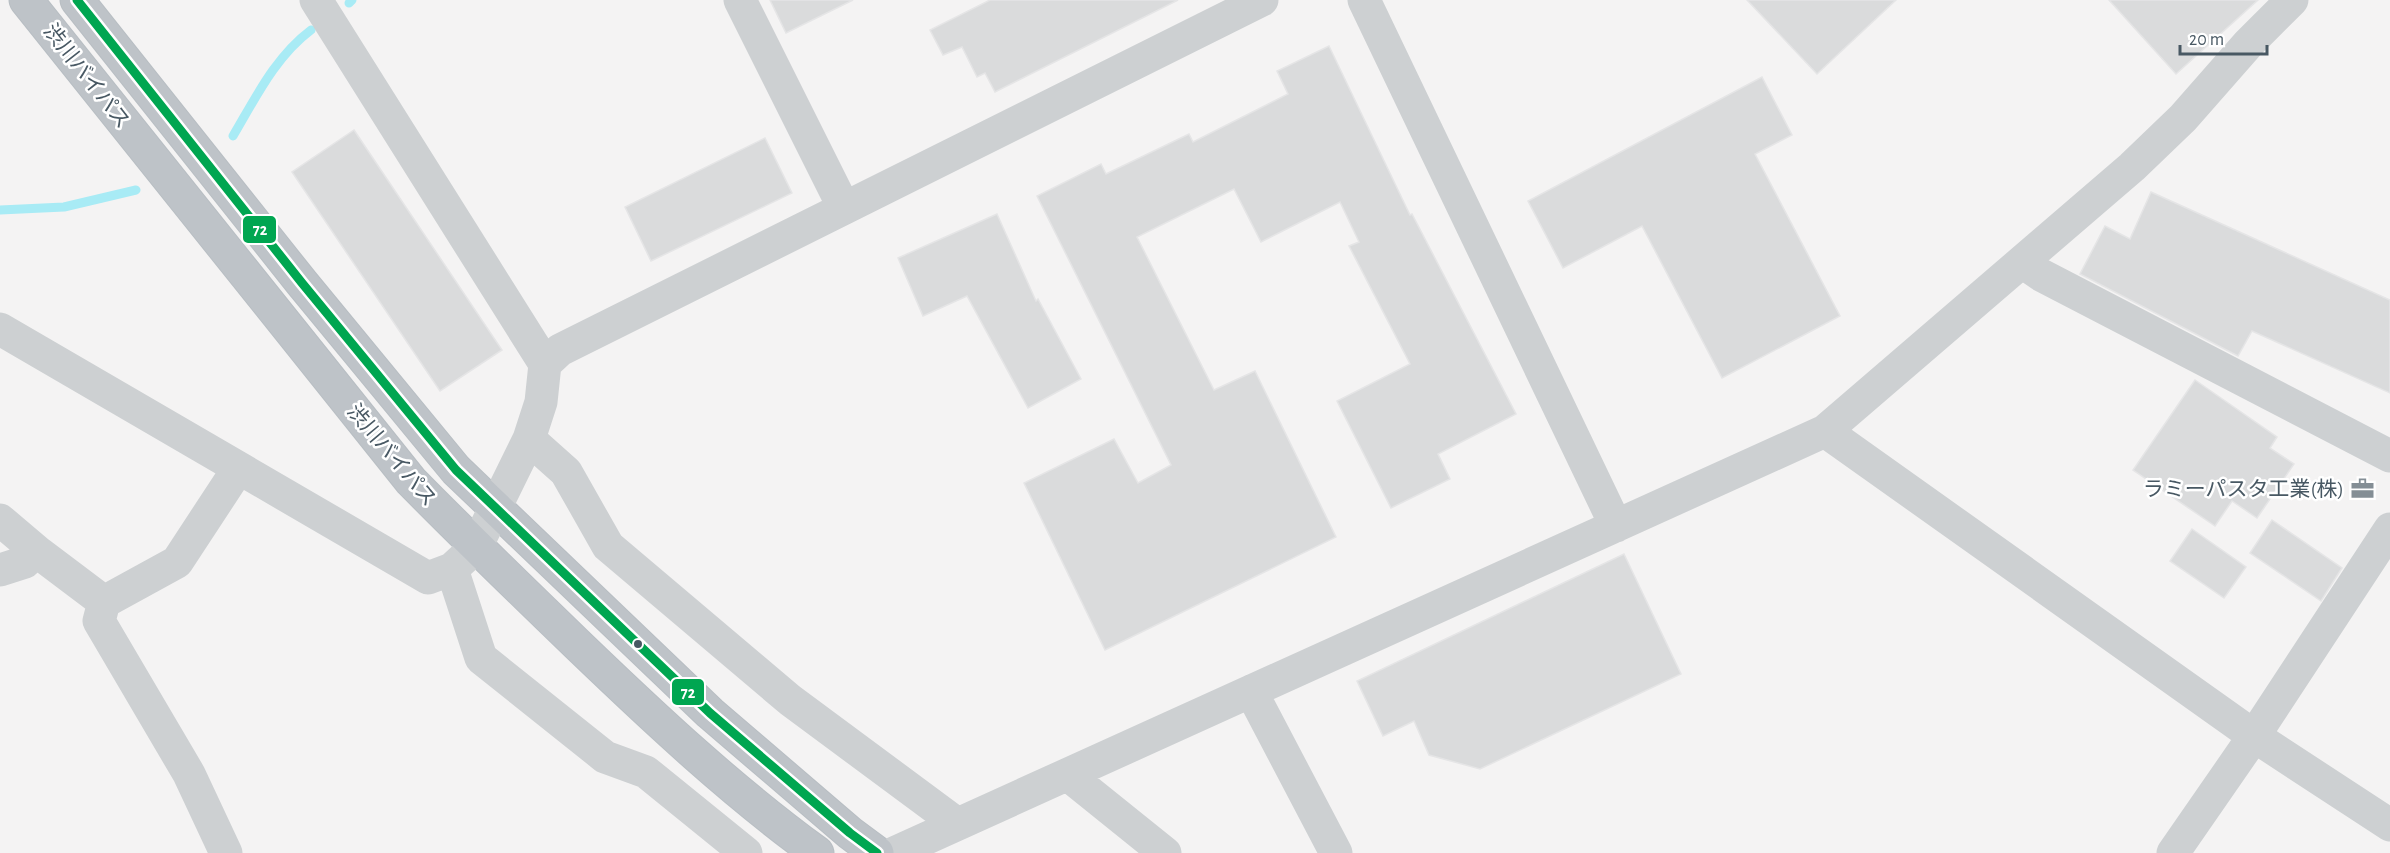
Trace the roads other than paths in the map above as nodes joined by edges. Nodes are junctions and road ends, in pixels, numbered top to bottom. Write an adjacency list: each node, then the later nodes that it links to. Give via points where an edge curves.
1 (26, 0): 20 (highway, 渋川バイパス, via 411,481)
2 (76, 0): 16 (highway, 渋川バイパス, via 302,283 456,470)
3 (316, 0): 11 (street)
4 (740, 0): 8 (street)
5 (1262, 0): 8 (street)
6 (1364, 0): 18 (street)
7 (2292, 0): 9 (street, via 2183,118)
8 (844, 208): 11 (street, via 560,350)
9 (2022, 262): 12 (street); 14 (street)
10 (1, 332): 15 (street)
11 (545, 364): 13 (street, via 542,402)
12 (1825, 431): 18 (street); 26 (street)
13 (529, 439): 16 (street); 28 (street, via 566,472 608,546 790,700)
14 (2390, 456)
15 (238, 469): 22 (street, via 428,578); 24 (street, via 177,562)
16 (495, 509): 20 (street); 33 (highway, 渋川バイパス, via 710,713)
17 (0, 520): 21 (street)
18 (1616, 526): 25 (street)
19 (2390, 529): 26 (street)
20 (476, 547): 22 (street); 32 (highway, 渋川バイパス, via 674,737 775,823)
21 (36, 550): 23 (street, via 25,562); 24 (street)
22 (452, 569): 31 (street, via 481,658 605,757 646,772)
23 (0, 570)
24 (104, 602): 30 (street, via 99,621 189,774)
25 (1251, 691): 27 (street); 36 (street)
26 (2254, 736): 29 (street); 37 (street)
27 (1068, 775): 28 (street); 35 (street)
28 (956, 823): 34 (street)
29 (2390, 825)
30 (226, 853)
31 (747, 853)
32 (817, 853)
33 (877, 853)
34 (894, 853)
35 (1165, 853)
36 (1336, 853)
37 (2173, 853)

